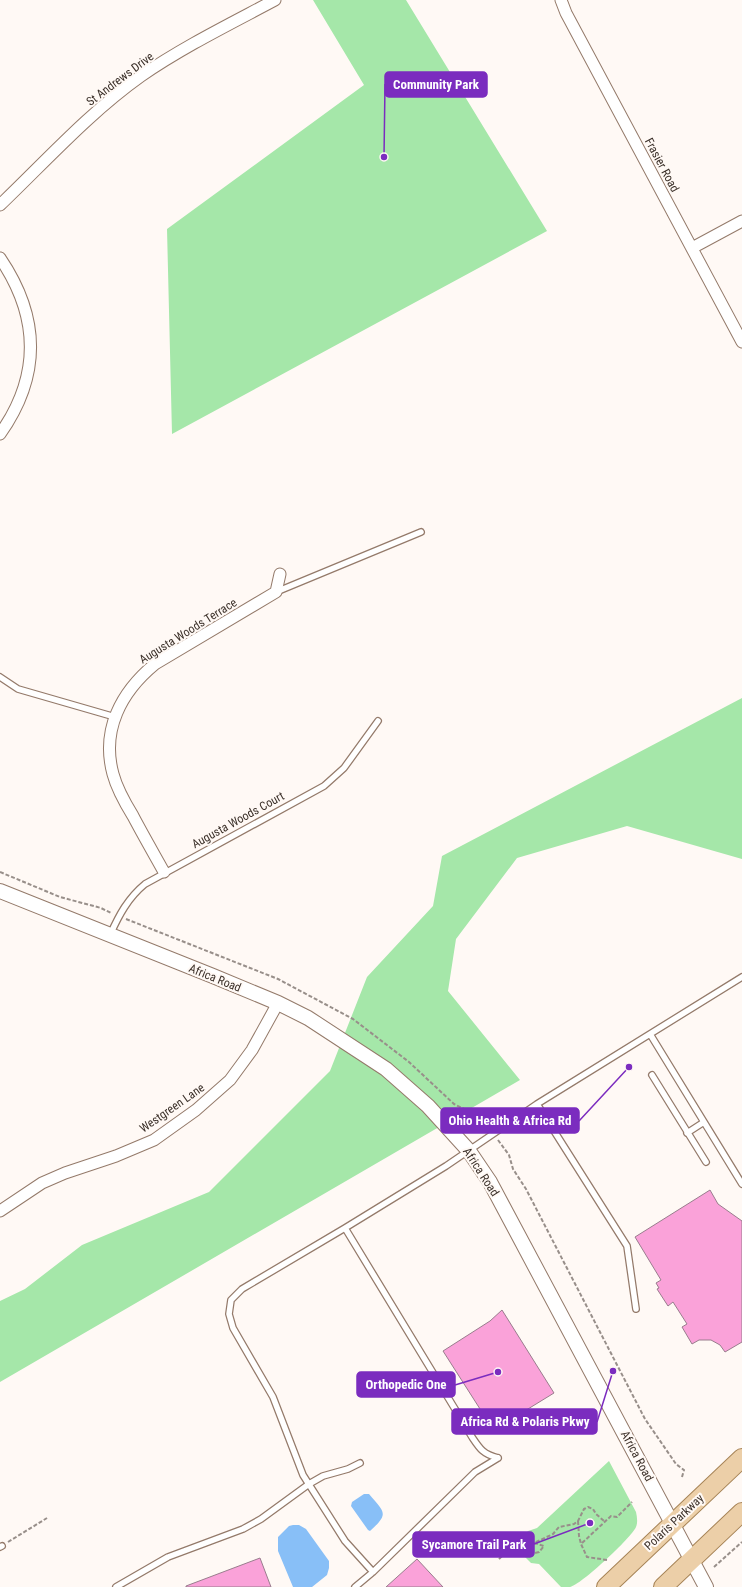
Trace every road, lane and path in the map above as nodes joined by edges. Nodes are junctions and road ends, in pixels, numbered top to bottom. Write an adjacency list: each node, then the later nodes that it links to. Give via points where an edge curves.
1 (275, 0): 3 (street, St Andrews Drive, via 178,53 140,77 105,104 60,145)
2 (561, 0): 5 (street, Frasier Road)
3 (0, 205)
4 (742, 220): 5 (street)
5 (692, 248): 7 (street, Frasier Road)
6 (0, 258): 8 (street, via 24,303 29,324 30,357 22,395)
7 (742, 342)
8 (0, 434)
9 (421, 532): 11 (lane)
10 (280, 574): 11 (street)
11 (276, 592): 13 (street, Augusta Woods Terrace, via 155,664 130,688)
12 (0, 677): 13 (lane, via 18,689)
13 (115, 717): 15 (street, Augusta Woods Terrace, via 110,736 113,774 119,791)
14 (378, 721): 15 (lane, Augusta Woods Court, via 344,768 324,786)
15 (164, 872): 17 (lane, Augusta Woods Court, via 135,893)
16 (0, 891): 17 (street, Africa Road)
17 (110, 936): 19 (street, Africa Road)
18 (742, 977): 20 (lane)
19 (278, 1003): 26 (street, Africa Road, via 308,1018 386,1069 428,1106); 29 (street, Westgreen Lane, via 252,1050 230,1080 196,1110 154,1140 42,1183)
20 (650, 1034): 22 (lane); 23 (lane)
21 (652, 1075): 24 (lane)
22 (537, 1104): 26 (lane); 31 (lane, via 627,1246)
23 (704, 1122): 24 (lane); 28 (lane)
24 (687, 1133): 27 (lane)
25 (505, 1149): 34 (path, via 513,1169 526,1189 645,1420 676,1464 684,1470)
26 (469, 1151): 30 (lane); 41 (street, Africa Road, via 490,1182)
27 (706, 1162)
28 (742, 1184)
29 (0, 1212)
30 (345, 1228): 35 (lane, via 242,1289 231,1300 229,1314 233,1328 273,1397); 49 (lane, via 481,1451 498,1458 475,1472)
31 (636, 1309)
32 (742, 1458): 41 (main road, Polaris Parkway)
33 (360, 1463): 35 (lane, via 323,1476)
34 (682, 1477)
35 (309, 1484): 49 (lane, via 345,1541); 50 (lane, via 243,1529 168,1557)
36 (632, 1502): 40 (path, via 617,1517 611,1516)
37 (742, 1512): 47 (main road)
38 (47, 1518): 44 (path)
39 (578, 1521): 40 (path, via 584,1509 591,1507); 43 (path); 45 (path, via 559,1527 553,1534 534,1543 544,1546 539,1552 527,1551 523,1544 518,1547 521,1553 519,1555 511,1547)
40 (604, 1521): 43 (path)
41 (673, 1523): 47 (street, Africa Road); 52 (main road, Polaris Parkway)
42 (742, 1542): 48 (path)
43 (581, 1544): 46 (path, via 587,1557)
44 (1, 1546)
45 (498, 1559)
46 (607, 1560)
47 (692, 1560): 53 (main road); 54 (street, Africa Road)
48 (714, 1567)
49 (373, 1572): 51 (lane)
50 (116, 1587)
51 (355, 1587)
52 (606, 1587)
53 (663, 1587)
54 (706, 1587)

